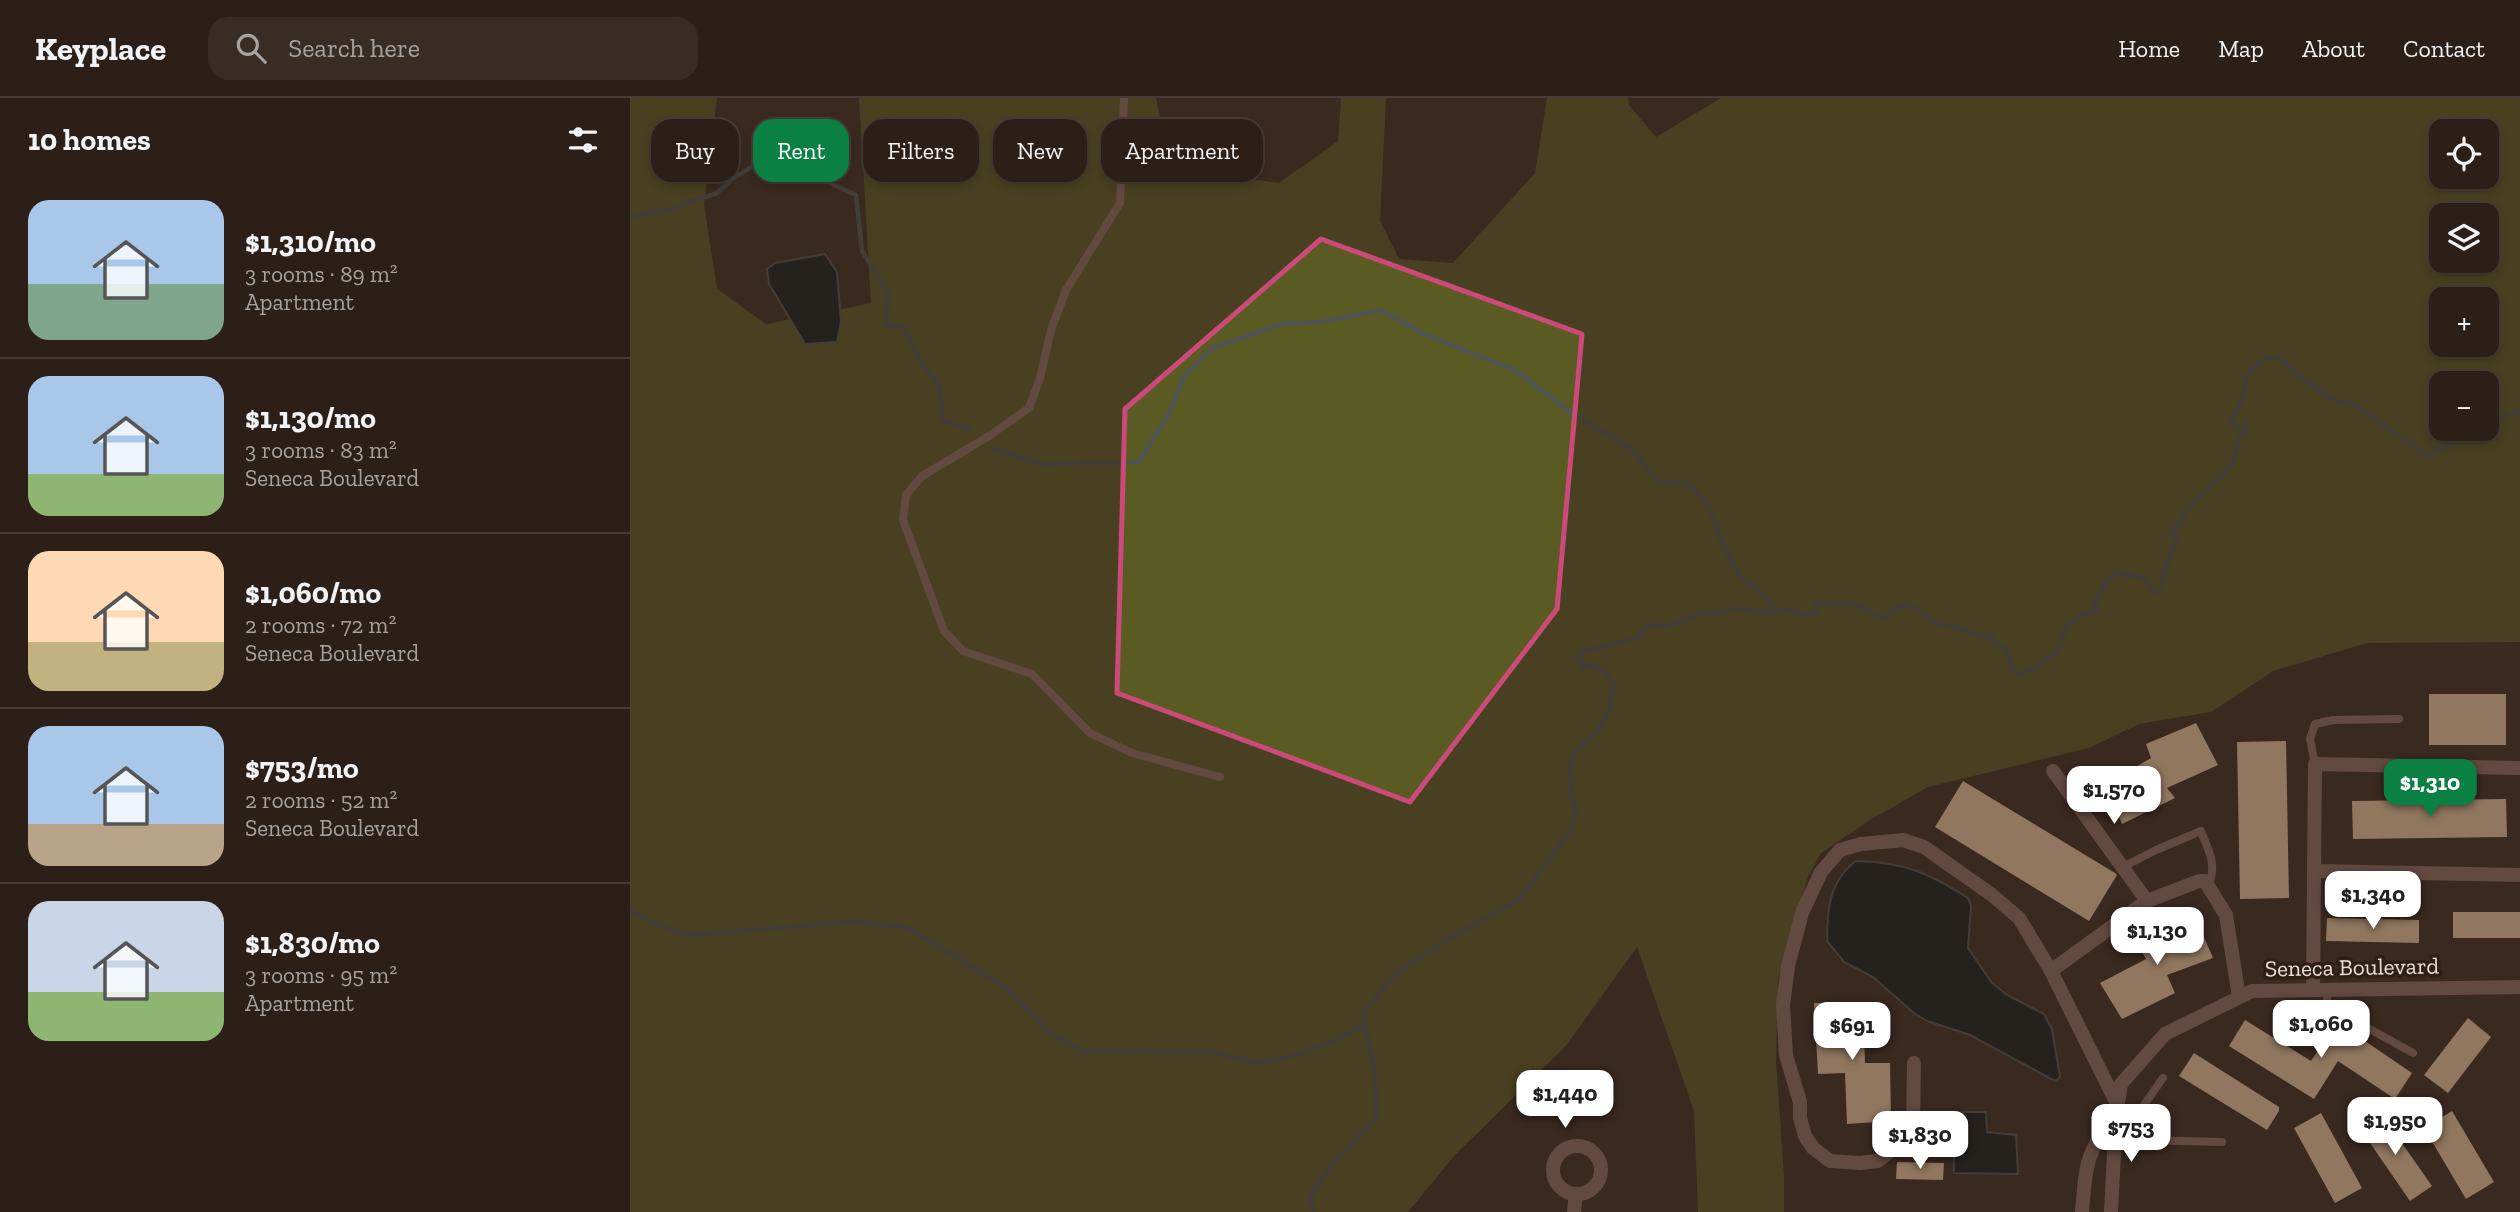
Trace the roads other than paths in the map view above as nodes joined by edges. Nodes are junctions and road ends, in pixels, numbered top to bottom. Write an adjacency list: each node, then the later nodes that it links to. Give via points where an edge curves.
1 (1124, 98): 6 (lane, via 1120,203 1066,290 1029,408 922,476 906,495 903,520 944,631 963,651 1032,674 1090,733 1132,753)
2 (2399, 719): 3 (lane, via 2315,724 2310,739)
3 (2315, 764): 4 (street); 8 (street)
4 (2520, 768)
5 (2053, 771): 7 (street)
6 (1220, 777)
7 (2123, 867): 10 (lane, via 2201,831 2214,866); 11 (street)
8 (2314, 871): 9 (street); 14 (street)
9 (2520, 875)
10 (2208, 885): 11 (street, via 2199,881); 15 (street, via 2226,915)
11 (2147, 901): 12 (street)
12 (2051, 971): 17 (street, via 2019,918 1924,847 1903,840 1840,850 1821,872 1801,913 1783,1005 1786,1055 1805,1136 1813,1148 1830,1161 1860,1163 1878,1161 1894,1148 1913,1124); 19 (street)
13 (2520, 988): 14 (street, Seneca Boulevard)
14 (2320, 990): 15 (street, Seneca Boulevard, via 2252,991); 16 (lane, via 2330,1007)
15 (2239, 997): 19 (street, Seneca Boulevard, via 2165,1034 2121,1084)
16 (2413, 1053)
17 (1914, 1063)
18 (2162, 1078): 19 (lane, via 2138,1112)
19 (2117, 1110): 20 (street, Seneca Boulevard); 21 (street, Seneca Boulevard)
20 (2096, 1139): 21 (lane); 25 (street, Seneca Boulevard, via 2085,1168)
21 (2115, 1139): 22 (lane); 26 (street, Seneca Boulevard)
22 (2222, 1142)
23 (1576, 1194): 24 (street)
24 (1574, 1212)
25 (2082, 1212)
26 (2111, 1212)

